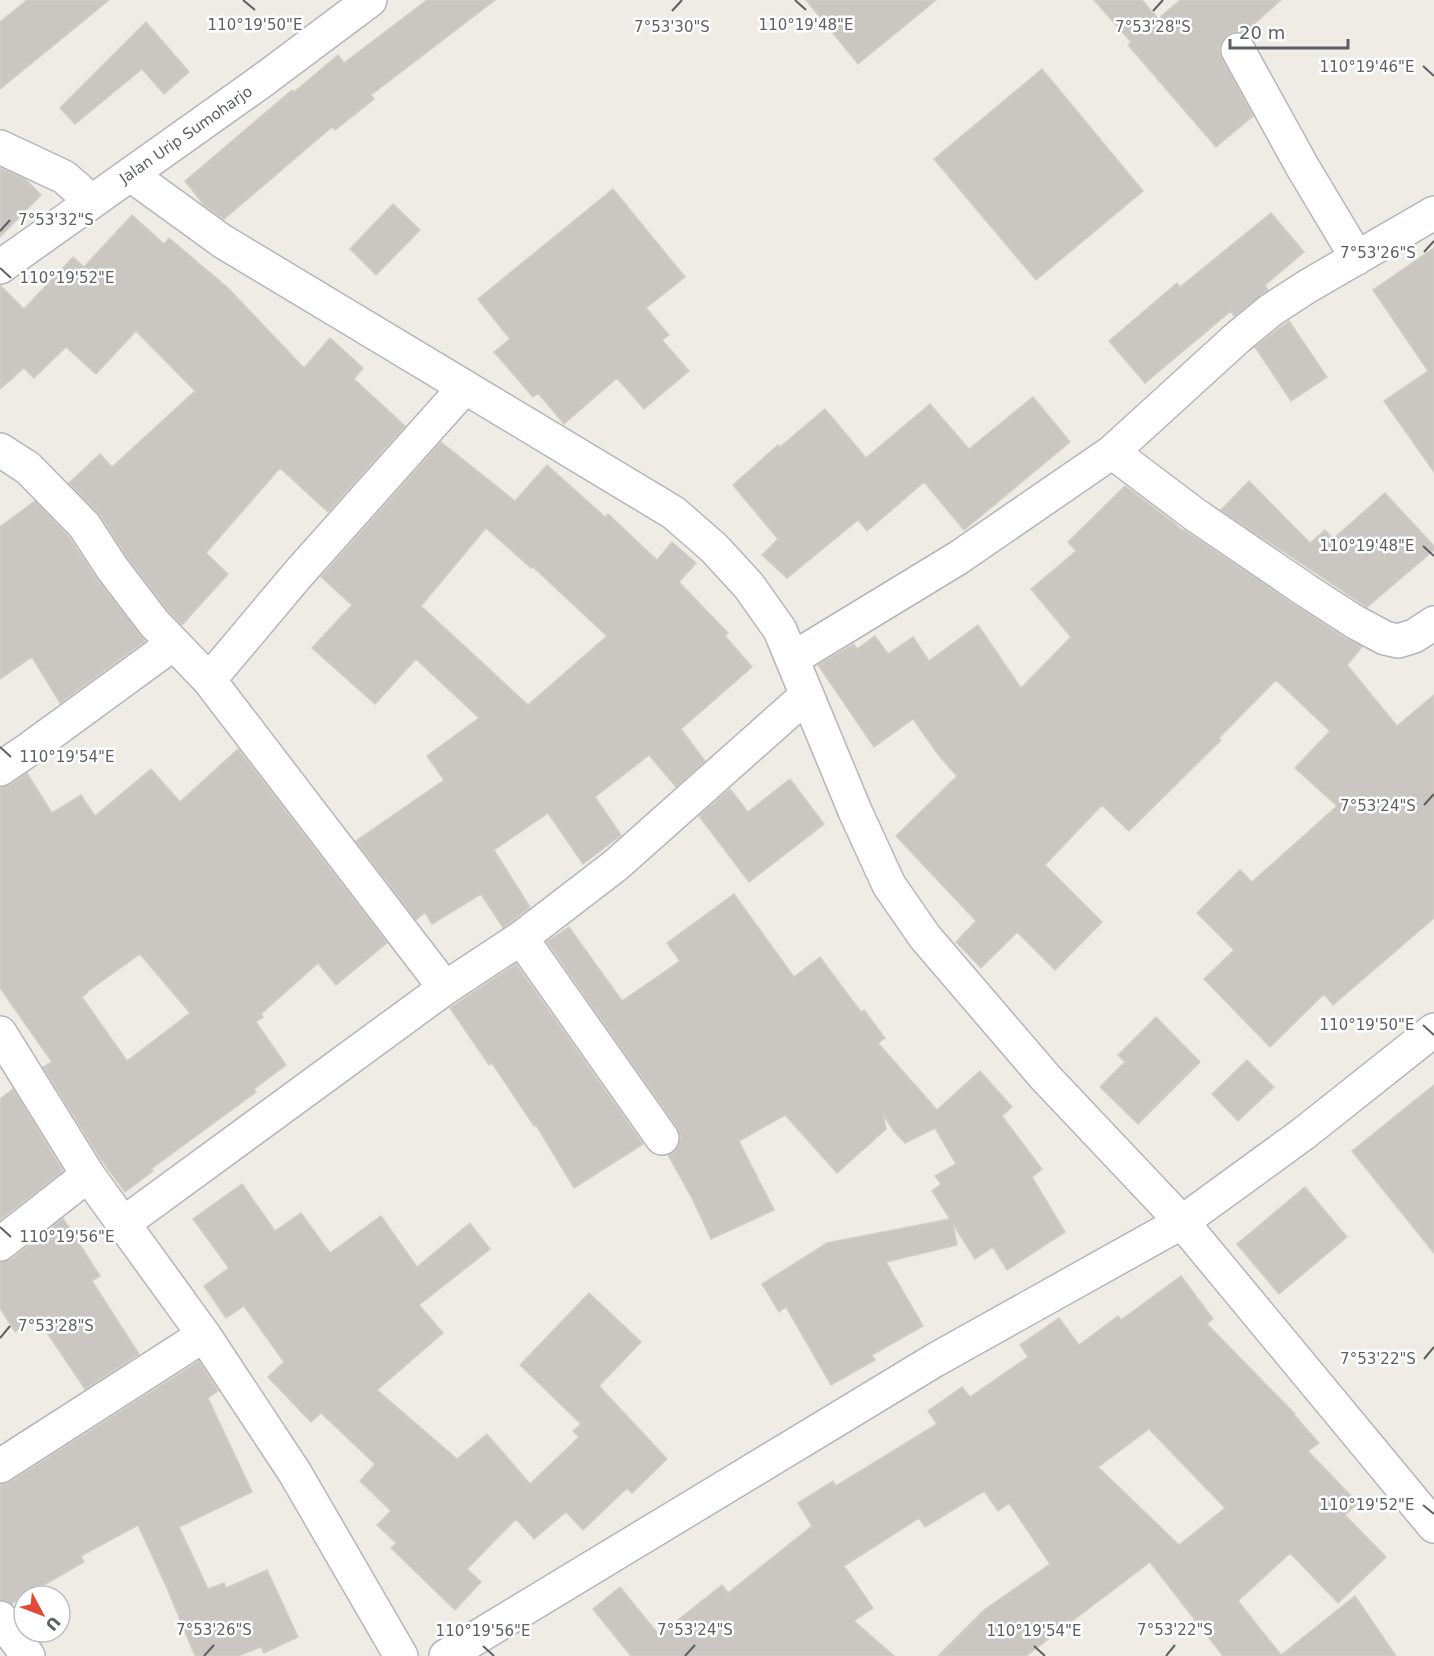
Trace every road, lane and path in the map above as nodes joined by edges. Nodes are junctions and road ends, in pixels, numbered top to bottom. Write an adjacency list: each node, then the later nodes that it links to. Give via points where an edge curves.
1 (370, 0): 4 (street, Jalan Urip Sumoharjo)
2 (1238, 50): 7 (street)
3 (0, 147): 5 (street, via 64,177)
4 (134, 173): 5 (street, Jalan Urip Sumoharjo); 9 (street, via 142,183 222,241)
5 (90, 203): 8 (street, Jalan Urip Sumoharjo)
6 (1434, 213): 7 (street)
7 (1357, 258): 11 (street, via 1262,317)
8 (0, 267)
9 (465, 387): 14 (street, via 674,513 749,586 780,630); 15 (street)
10 (0, 450): 13 (street, via 28,468 84,525 112,568)
11 (1112, 452): 12 (street, via 1307,591 1385,638 1398,641); 14 (street, via 958,558)
12 (1434, 623)
13 (173, 644): 15 (street); 17 (street)
14 (792, 659): 16 (street)
15 (209, 680): 19 (street)
16 (807, 694): 18 (street, via 616,865); 24 (street, via 889,885 925,938 1045,1077)
17 (0, 768)
18 (521, 938): 19 (street); 22 (street)
19 (445, 988): 25 (street)
20 (1434, 1030): 24 (street, via 1303,1134)
21 (0, 1033): 23 (street)
22 (662, 1138)
23 (88, 1175): 25 (street); 26 (street)
24 (1182, 1222): 29 (street); 33 (street, via 935,1360)
25 (123, 1223): 27 (street)
26 (0, 1244)
27 (204, 1335): 28 (street); 32 (street, via 295,1473)
28 (0, 1466)
29 (1434, 1526)
30 (0, 1618): 31 (street)
31 (27, 1656)
32 (401, 1656)
33 (446, 1656)

